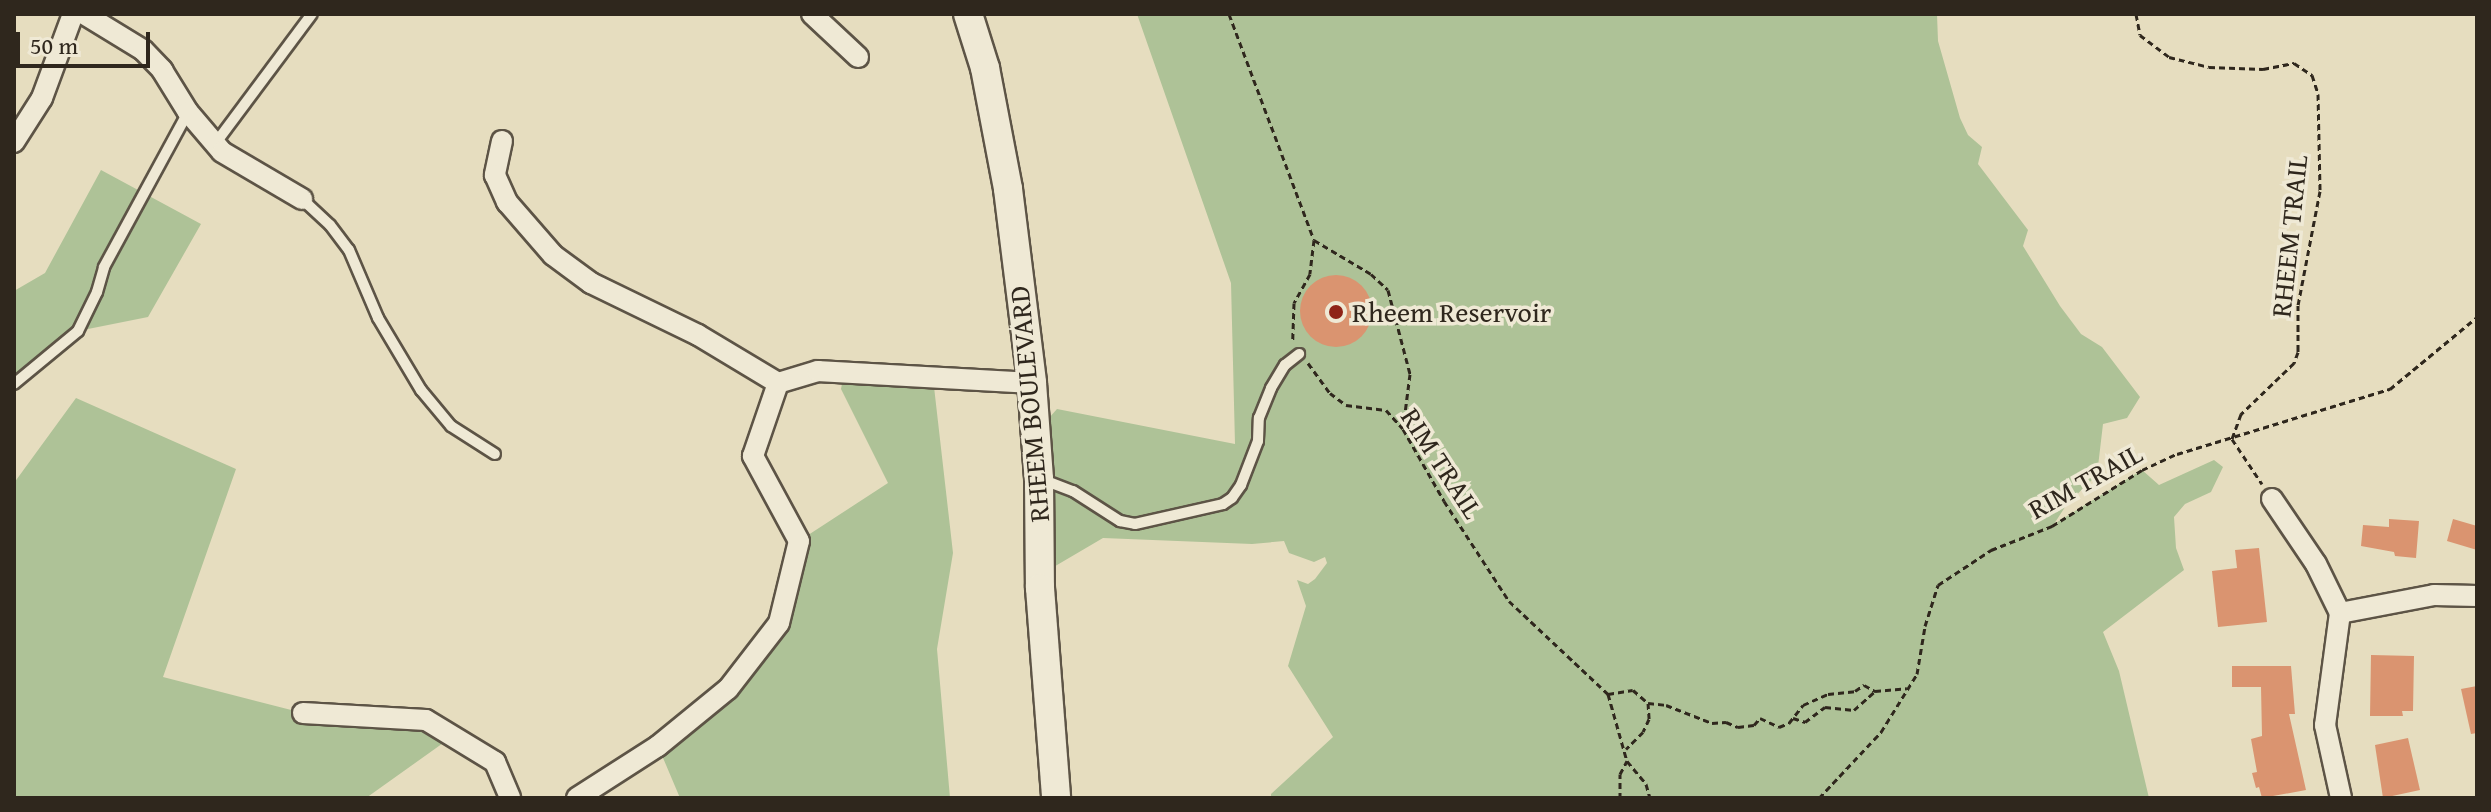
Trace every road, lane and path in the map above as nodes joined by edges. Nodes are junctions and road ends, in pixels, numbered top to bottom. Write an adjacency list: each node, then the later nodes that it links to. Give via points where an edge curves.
1 (73, 14): 11 (street, via 42,98)
2 (84, 14): 9 (street, via 143,50)
3 (312, 14): 12 (lane)
4 (812, 14): 8 (street)
5 (968, 14): 18 (street, RHEEM BOULEVARD, via 985,68 1008,189)
6 (1229, 14): 14 (path)
7 (2136, 14): 21 (path, RHEEM TRAIL, via 2140,35 2169,57 2209,67 2263,69 2294,63 2312,75 2318,94 2320,191 2298,305 2298,352 2294,363 2241,414)
8 (858, 57)
9 (188, 112): 12 (street); 19 (lane, via 104,267 78,331)
10 (502, 141): 17 (street, via 495,175 507,202 553,255 591,283 698,335)
11 (14, 142)
12 (215, 144): 13 (street)
13 (302, 199): 22 (lane, via 349,250 378,318 421,390 451,426)
14 (1314, 240): 16 (path, via 1310,274 1294,303 1291,327); 20 (path, via 1388,290 1410,374)
15 (2477, 317): 21 (path, RIM TRAIL, via 2390,389)
16 (1299, 354): 20 (path, RIM TRAIL, via 1346,405 1386,410); 23 (lane, via 1271,388 1241,485 1223,504 1135,524 1120,521 1056,482)
17 (778, 383): 18 (street, via 818,371); 36 (street, via 753,456 799,541 779,623 728,689 658,746)
18 (1032, 383): 23 (street, RHEEM BOULEVARD)
19 (14, 384)
20 (1403, 429): 29 (path, RIM TRAIL, via 1509,601)
21 (2232, 439): 24 (path); 27 (path, RIM TRAIL, via 2142,470 2052,526 1991,550 1938,585 1917,674)
22 (495, 454)
23 (1039, 479): 37 (street, RHEEM BOULEVARD, via 1040,588)
24 (2272, 499): 26 (street, via 2316,564)
25 (2477, 596): 26 (street, via 2434,595)
26 (2340, 613): 41 (street, via 2325,725)
27 (1908, 688): 28 (path); 40 (path, RIM TRAIL, via 1881,732)
28 (1875, 691): 32 (path, via 1864,685 1828,694 1803,705); 32 (path, via 1854,710 1825,707 1805,722)
29 (1608, 694): 30 (path, via 1633,690); 33 (path, RIM TRAIL)
30 (1648, 703): 32 (path, via 1738,727 1754,725 1760,718 1779,727); 33 (path, via 1643,732)
31 (303, 713): 35 (street, via 426,720 495,762)
32 (1793, 718)
33 (1625, 750): 34 (path, RIM TRAIL)
34 (1627, 761): 38 (path, via 1620,774); 39 (path, RIM TRAIL)
35 (510, 798)
36 (577, 798)
37 (1056, 798)
38 (1620, 798)
39 (1650, 798)
40 (1819, 798)
41 (2341, 798)

